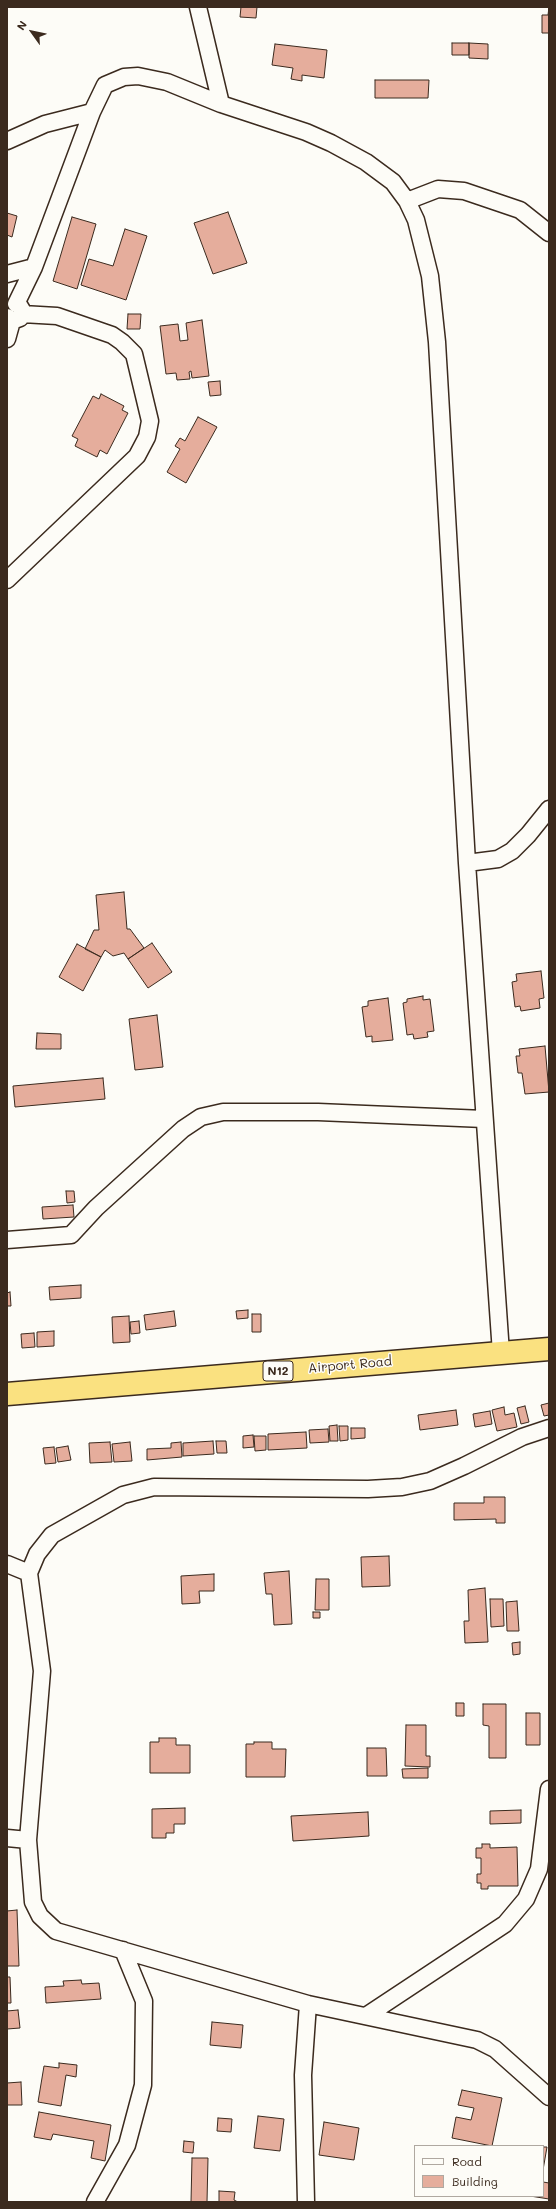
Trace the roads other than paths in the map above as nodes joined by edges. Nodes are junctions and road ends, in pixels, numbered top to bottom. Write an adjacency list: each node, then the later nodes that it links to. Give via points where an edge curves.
1 (198, 7): 2 (street)
2 (221, 104): 3 (street, via 167,82 138,76 124,77 105,85); 5 (street, via 306,132 331,143 366,162 393,182)
3 (92, 112): 4 (street, via 45,124); 7 (street)
4 (7, 141)
5 (408, 201): 6 (street, via 438,189 464,191 520,210); 13 (street, via 416,220 430,276 437,342)
6 (549, 233)
7 (34, 267): 8 (street); 9 (street)
8 (7, 274)
9 (13, 312): 10 (street); 11 (street, via 57,316 112,335 122,342 134,354 150,421 147,437 137,456)
10 (7, 339)
11 (7, 580)
12 (549, 810): 13 (street, via 512,850 498,859)
13 (467, 863): 14 (street)
14 (484, 1120): 15 (street, via 318,1112 223,1112 201,1117 182,1129 96,1208 71,1235); 17 (street)
15 (7, 1240)
16 (549, 1349): 17 (highway, Airport Road / N12)
17 (501, 1353): 18 (highway, Airport Road / N12)
18 (7, 1394)
19 (549, 1428): 21 (street, via 522,1437 430,1481 402,1487 154,1487 123,1495 52,1535 36,1554)
20 (7, 1564): 21 (street)
21 (29, 1573): 24 (street, via 42,1672)
22 (549, 1789): 27 (street, via 539,1869 526,1899 505,1924)
23 (7, 1838): 24 (street)
24 (28, 1840): 25 (street, via 33,1902 40,1916 56,1931)
25 (123, 1950): 26 (street); 29 (street, via 144,2001 143,2085 127,2145)
26 (308, 2004): 27 (street); 30 (street, via 303,2075)
27 (366, 2016): 28 (street, via 477,2040 495,2049)
28 (549, 2097)
29 (95, 2202)
30 (306, 2202)

